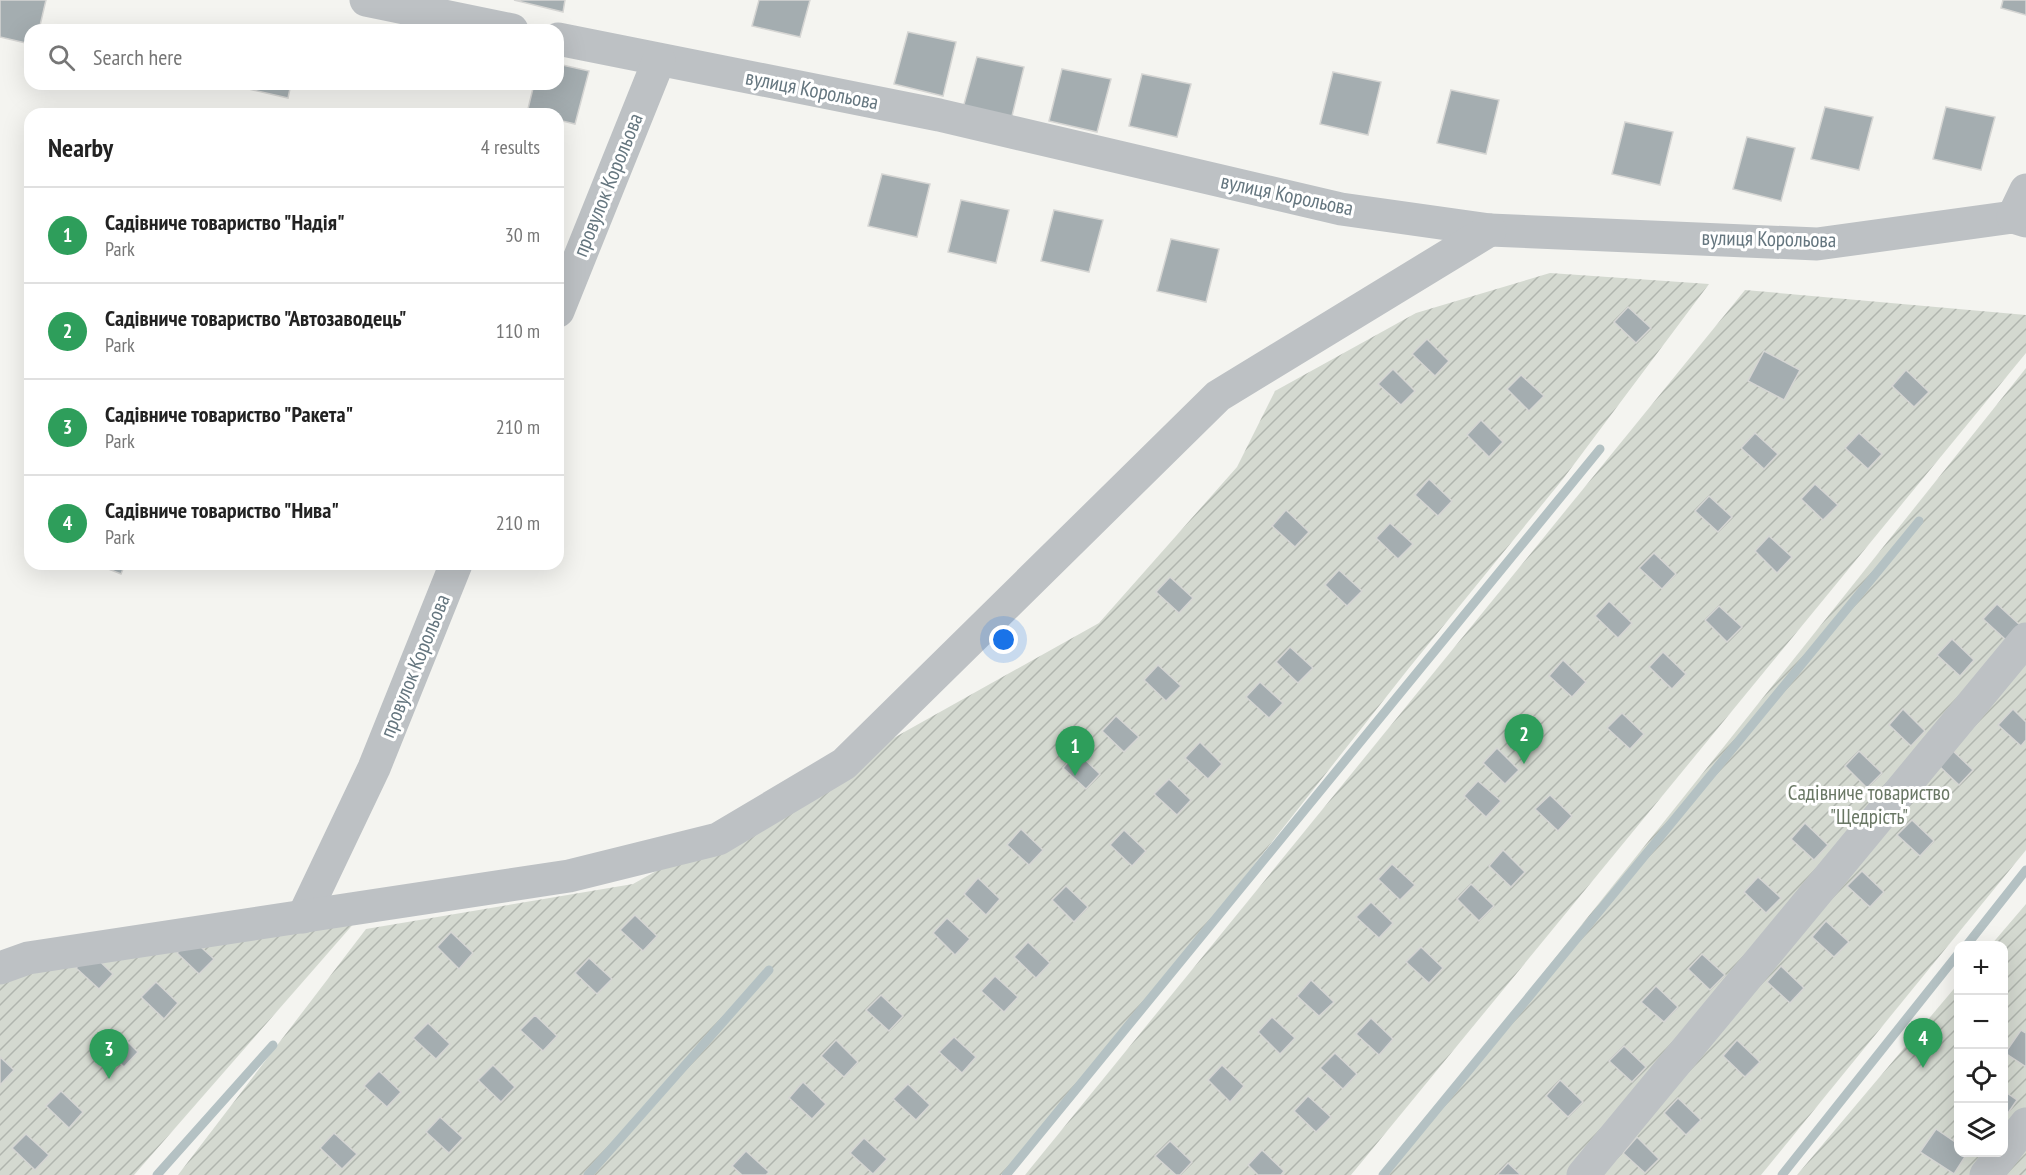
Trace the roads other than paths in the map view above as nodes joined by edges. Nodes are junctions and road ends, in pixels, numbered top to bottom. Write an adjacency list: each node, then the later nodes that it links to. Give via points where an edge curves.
1 (366, 0): 2 (street)
2 (483, 24)
3 (564, 40): 4 (street, вулиця Корольова)
4 (659, 60): 6 (street, вулиця Корольова, via 939,115 1341,209); 7 (street, провулок Корольова)
5 (2022, 209): 6 (street, вулиця Корольова, via 1817,244)
6 (1490, 230): 10 (street, via 1218,396 844,764 718,839 568,876)
7 (564, 296)
8 (454, 570): 10 (street, провулок Корольова, via 374,768)
9 (2026, 639): 13 (street)
10 (303, 917): 11 (street, via 28,958)
11 (0, 968)
12 (2026, 1124): 14 (street)
13 (1583, 1175)
14 (1986, 1175)

